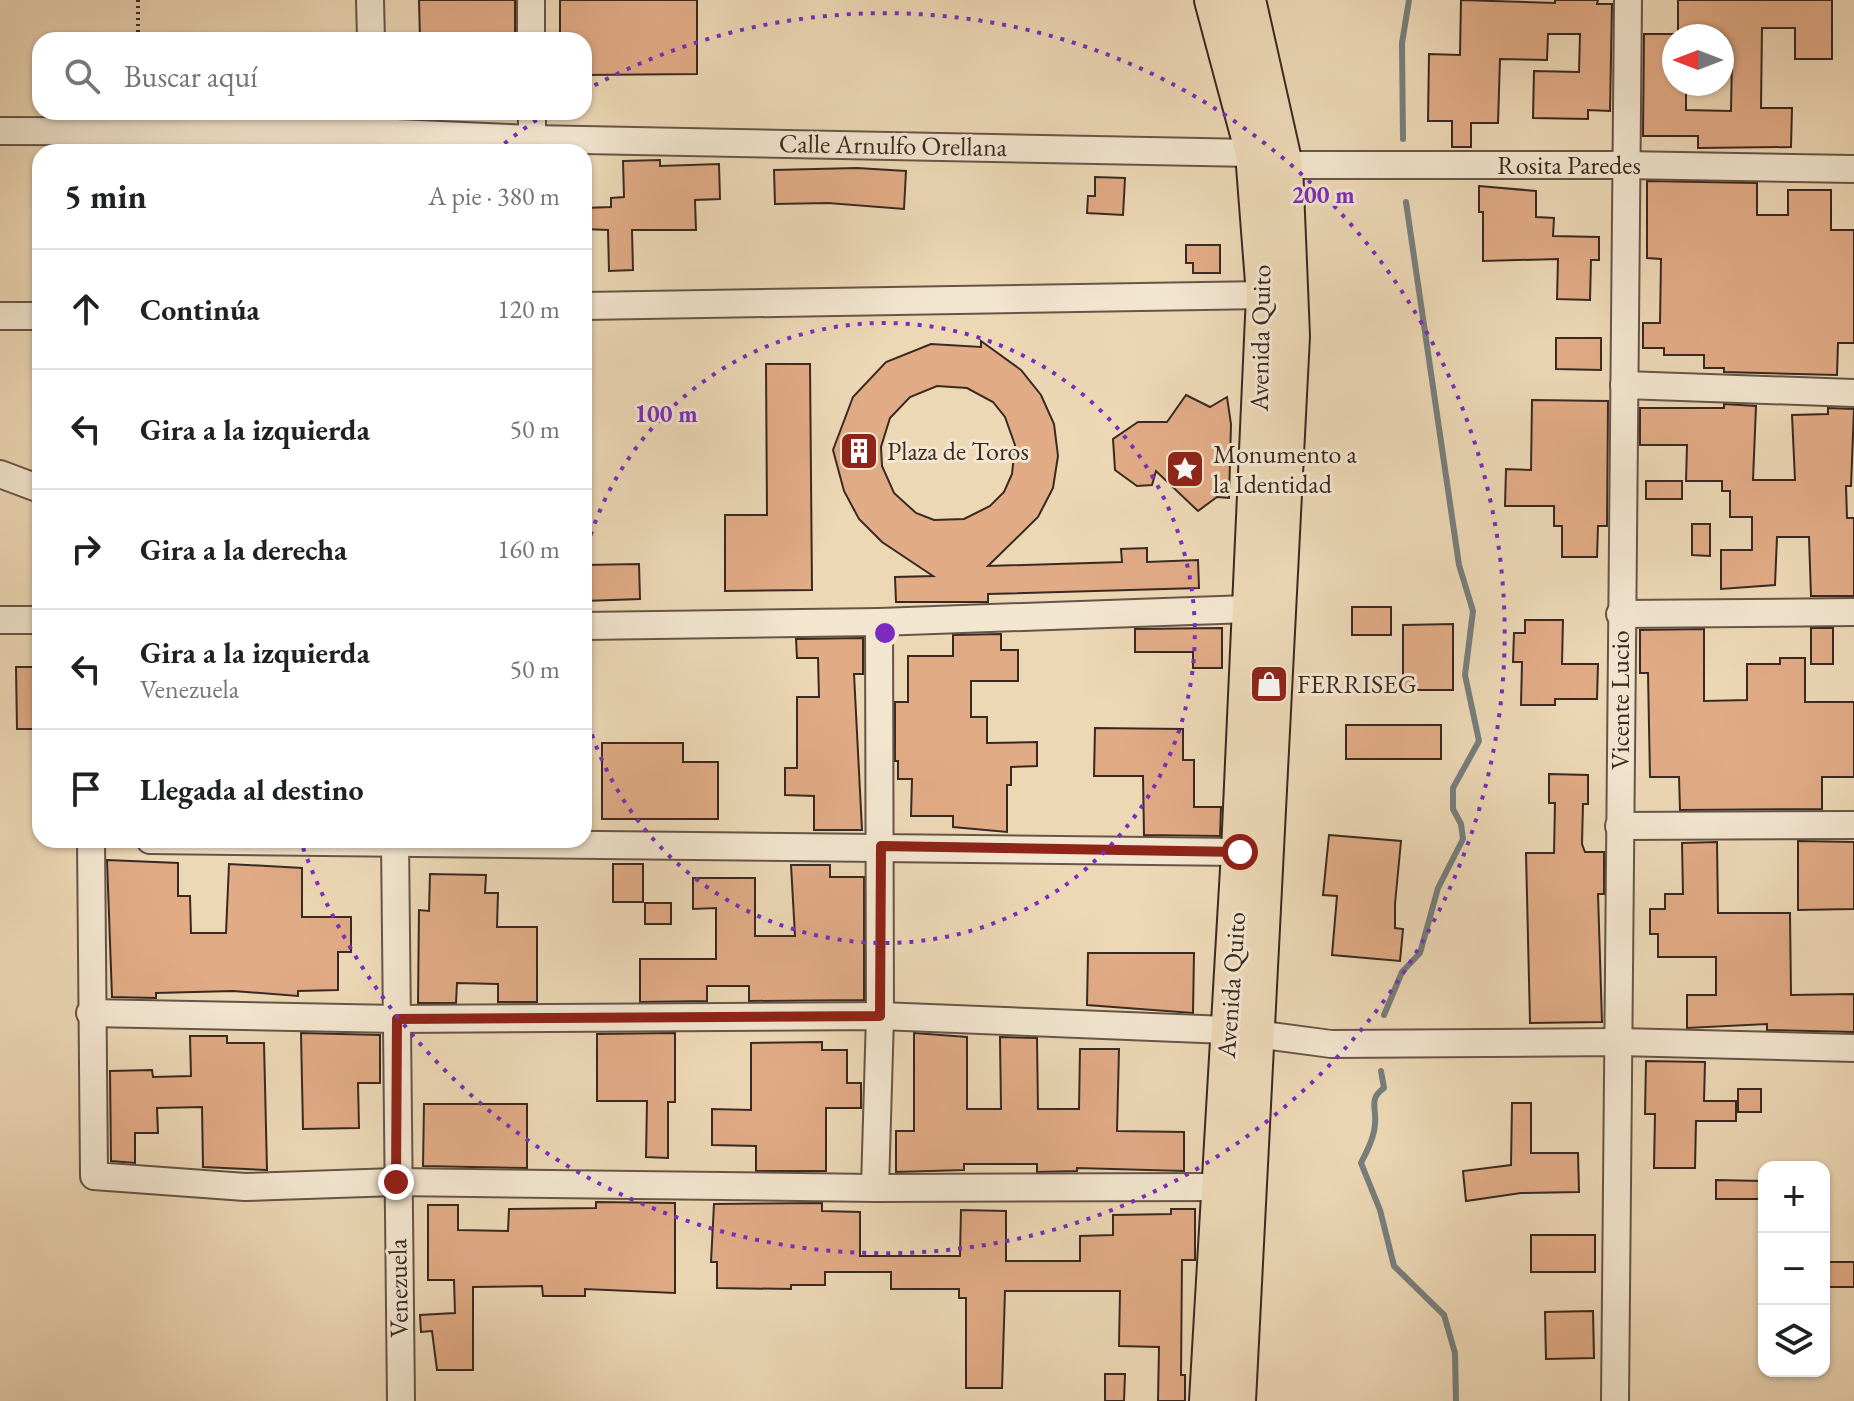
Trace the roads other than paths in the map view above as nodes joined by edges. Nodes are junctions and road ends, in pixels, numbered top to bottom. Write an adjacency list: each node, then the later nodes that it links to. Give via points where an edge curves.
1 (370, 0): 6 (street)
2 (531, 0): 7 (street)
3 (1213, 0): 15 (highway, Avenida Quito)
4 (1247, 0): 15 (highway, Avenida Quito)
5 (1628, 0): 16 (street, Vicente Lucio)
6 (371, 32)
7 (531, 32)
8 (532, 120): 13 (street)
9 (138, 123): 10 (street, Calle Arnulfo Orellana); 11 (street, Calle Arnulfo Orellana)
10 (0, 131)
11 (374, 132): 12 (street, Calle Arnulfo Orellana)
12 (509, 144)
13 (532, 144)
14 (592, 147): 15 (street, Calle Arnulfo Orellana)
15 (1269, 159): 16 (street, Rosita Paredes); 18 (highway, Avenida Quito); 44 (highway, Avenida Quito, via 1291,336)
16 (1624, 165): 17 (street, Rosita Paredes); 22 (street, Vicente Lucio)
17 (1854, 169)
18 (1265, 295): 19 (street); 27 (highway, Avenida Quito)
19 (592, 306)
20 (0, 316): 21 (street)
21 (32, 316)
22 (1624, 385): 23 (street); 29 (street, Vicente Lucio)
23 (1854, 393)
24 (32, 470): 25 (street)
25 (0, 473): 26 (street)
26 (32, 486)
27 (1248, 609): 32 (street); 40 (highway, Avenida Quito)
28 (1854, 612): 29 (street)
29 (1620, 614): 35 (street, Vicente Lucio)
30 (0, 620): 31 (street)
31 (32, 620)
32 (879, 622): 33 (street); 37 (street)
33 (592, 626)
34 (1854, 825): 35 (street)
35 (1619, 826): 45 (street, Vicente Lucio)
36 (592, 844): 37 (street)
37 (881, 846): 40 (street); 42 (street)
38 (91, 848): 41 (street)
39 (395, 848): 43 (street, Venezuela)
40 (1240, 852): 44 (highway, Avenida Quito)
41 (90, 1013): 43 (street); 47 (street, via 94,1176 245,1187)
42 (880, 1016): 43 (street); 44 (street); 49 (street)
43 (397, 1019): 47 (street, Venezuela)
44 (1241, 1032): 45 (street, via 1331,1044); 48 (highway, Avenida Quito); 52 (highway, Avenida Quito)
45 (1619, 1042): 46 (street); 53 (street, Vicente Lucio)
46 (1854, 1048)
47 (396, 1182): 49 (street); 50 (street, Venezuela)
48 (1219, 1187): 49 (street); 51 (highway, Avenida Quito)
49 (875, 1188)
50 (401, 1401)
51 (1208, 1401)
52 (1237, 1401)
53 (1615, 1401)

